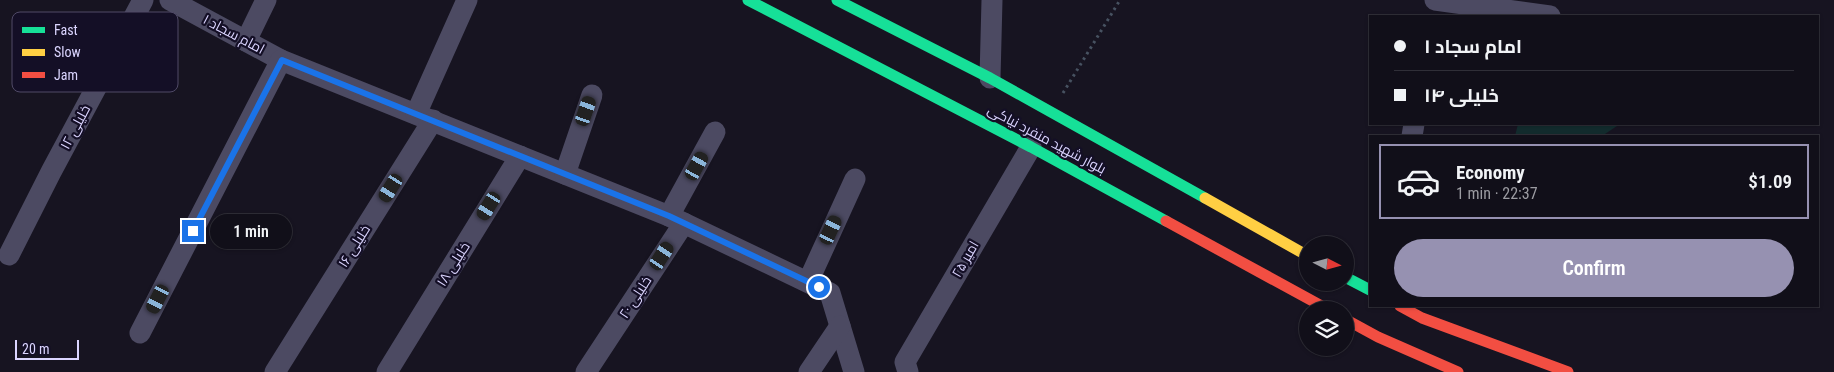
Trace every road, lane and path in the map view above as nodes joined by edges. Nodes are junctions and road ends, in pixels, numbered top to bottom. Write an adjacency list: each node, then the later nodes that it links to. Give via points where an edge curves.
1 (143, 0): 10 (street, خلیلی ۱۲)
2 (170, 0): 13 (street, امام سجاد ۱)
3 (266, 0): 13 (street)
4 (467, 0): 18 (street, خلیلی ۱۶)
5 (748, 0): 21 (main road, بلوار شهید منفرد نیاکی)
6 (837, 0): 15 (main road, بلوار شهید منفرد نیاکی)
7 (992, 0): 15 (street)
8 (1120, 0): 19 (path)
9 (1435, 0): 11 (street); 12 (street)
10 (137, 12)
11 (1432, 15)
12 (1543, 15)
13 (246, 40): 14 (street, امام سجاد ۱)
14 (282, 60): 18 (street, امام سجاد ۱); 35 (street)
15 (990, 78): 19 (main road, بلوار شهید منفرد نیاکی)
16 (94, 92): 27 (street, خلیلی ۱۲)
17 (592, 95): 23 (street)
18 (424, 117): 22 (street, امام سجاد ۱); 36 (street, خلیلی ۱۶)
19 (1049, 117): 26 (main road, بلوار شهید منفرد نیاکی)
20 (715, 132): 25 (street, خلیلی ۲۰)
21 (1033, 143): 31 (main road, بلوار شهید منفرد نیاکی); 41 (street, امیر ۲۵, via 905,362)
22 (520, 156): 23 (street, امام سجاد ۱); 37 (street, خلیلی ۱۸)
23 (565, 174): 25 (street, امام سجاد ۱)
24 (855, 179): 28 (street)
25 (677, 219): 28 (street, امام سجاد ۱); 38 (street, خلیلی ۲۰)
26 (1299, 251)
27 (9, 255)
28 (808, 282): 34 (street, امام سجاد ۱, via 830,293)
29 (1354, 282): 30 (main road)
30 (1369, 289)
31 (1313, 301)
32 (1402, 307): 43 (main road, via 1422,318)
33 (1354, 323): 42 (main road)
34 (840, 326): 39 (street); 40 (street, امام سجاد ۱)
35 (140, 333)
36 (275, 372)
37 (387, 372)
38 (586, 372)
39 (809, 372)
40 (854, 372)
41 (908, 372)
42 (1458, 372)
43 (1568, 372)

